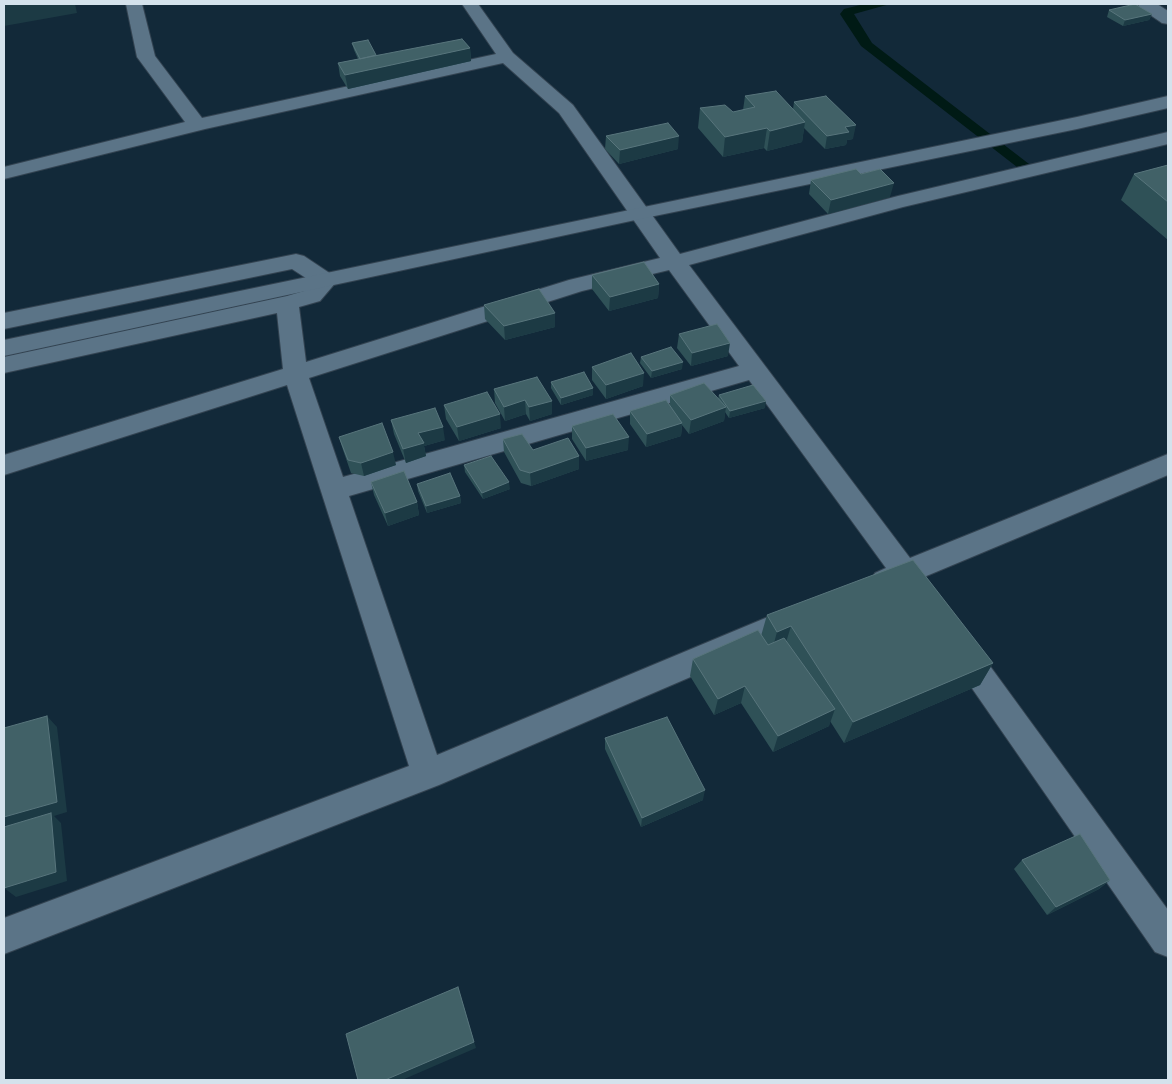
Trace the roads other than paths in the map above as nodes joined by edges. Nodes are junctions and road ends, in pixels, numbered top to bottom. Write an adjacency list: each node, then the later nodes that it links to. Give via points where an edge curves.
1 (134, 4): 5 (street, via 146,57)
2 (470, 4): 3 (street)
3 (508, 57): 5 (street); 8 (street, via 566,109)
4 (1168, 102): 8 (street, via 1077,124)
5 (197, 125): 7 (street)
6 (1168, 138): 9 (street, via 908,200)
7 (4, 173)
8 (640, 213): 9 (street); 10 (street)
9 (675, 262): 15 (street); 16 (street, via 568,287)
10 (326, 281): 11 (street); 12 (street, via 296,261); 13 (street)
11 (288, 313): 14 (street); 16 (street); 17 (street)
12 (4, 321)
13 (4, 348)
14 (4, 365)
15 (755, 370): 20 (street); 21 (street)
16 (295, 372): 18 (street); 20 (street)
17 (4, 384)
18 (4, 464)
19 (1168, 464): 21 (street)
20 (334, 490): 24 (street)
21 (905, 572): 22 (street); 26 (street)
22 (860, 592)
23 (823, 607): 24 (street)
24 (428, 774): 25 (street)
25 (4, 936)
26 (1168, 939)

